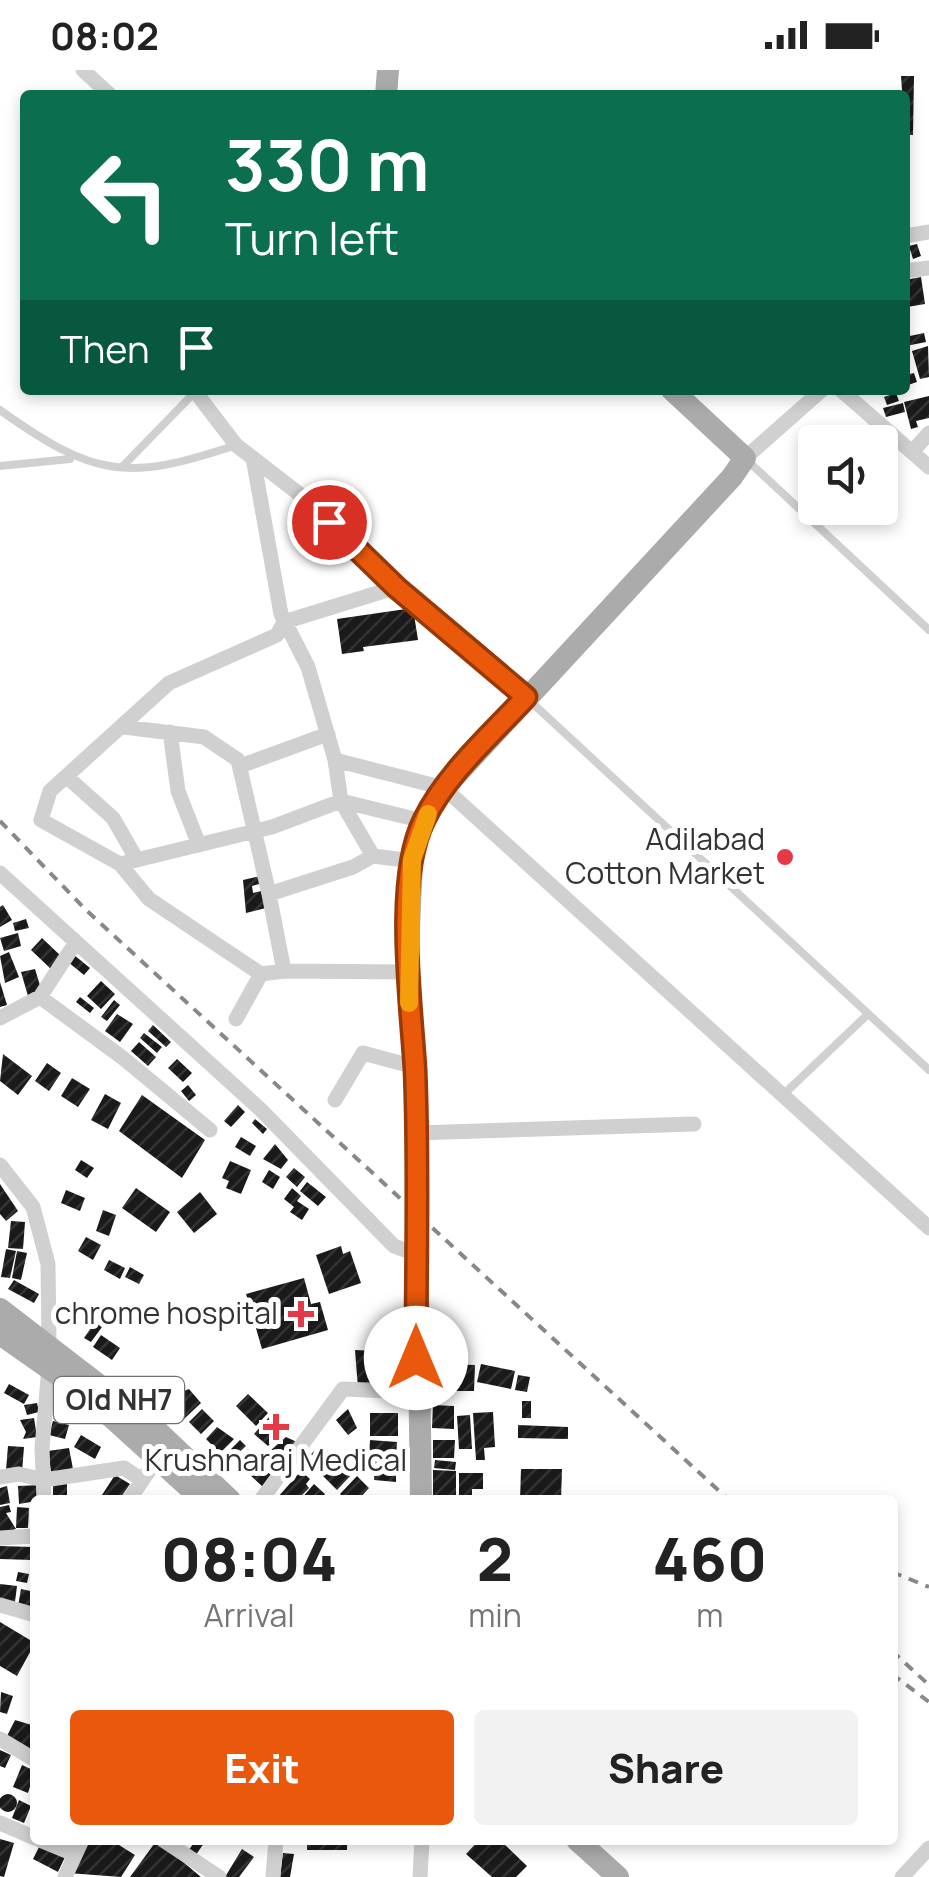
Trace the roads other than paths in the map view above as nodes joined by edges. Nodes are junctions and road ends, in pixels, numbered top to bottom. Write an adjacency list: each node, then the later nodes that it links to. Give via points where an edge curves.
1 (83, 70): 2 (street)
2 (105, 90)
3 (191, 395): 16 (lane)
4 (198, 395): 10 (street)
5 (677, 395): 14 (main road)
6 (816, 395): 14 (street)
7 (848, 395): 11 (street)
8 (0, 410): 12 (lane)
9 (929, 434): 11 (street)
10 (236, 445): 13 (street); 16 (lane, via 173,466)
11 (914, 450): 17 (street)
12 (76, 458): 15 (lane); 16 (lane)
13 (253, 458): 18 (street, via 307,500); 19 (street)
14 (744, 458): 20 (lane); 21 (main road)
15 (0, 466)
16 (122, 467)
17 (929, 467)
18 (397, 588): 19 (street); 21 (street)
19 (284, 622): 22 (street, via 276,635 169,683); 24 (street, via 308,667)
20 (929, 630)
21 (526, 697): 28 (main road); 43 (lane)
22 (124, 727): 23 (street); 27 (street)
23 (170, 732): 26 (street, via 204,737); 32 (street, via 178,791)
24 (328, 734): 25 (street); 26 (street)
25 (336, 760): 28 (street); 29 (street)
26 (240, 766): 31 (street)
27 (67, 777): 35 (street, via 114,818); 35 (street, via 50,791 41,820)
28 (444, 788): 30 (main road); 48 (street)
29 (341, 801): 30 (street); 31 (street); 33 (street)
30 (422, 822): 34 (main road)
31 (256, 831): 32 (street); 37 (street)
32 (199, 845): 35 (street)
33 (374, 856): 34 (street); 37 (street)
34 (412, 860): 40 (main road)
35 (129, 862): 41 (street, via 150,898)
36 (2, 881): 38 (street)
37 (270, 894): 39 (street)
38 (76, 942): 42 (street); 55 (street, via 260,1109 394,1246)
39 (284, 971): 40 (street); 41 (street)
40 (407, 972): 46 (main road)
41 (261, 974): 45 (street)
42 (40, 998): 44 (street); 51 (street)
43 (868, 1014): 47 (lane); 48 (lane)
44 (0, 1018)
45 (236, 1019)
46 (414, 1068): 49 (street, via 364,1053); 52 (main road)
47 (929, 1070)
48 (782, 1096): 54 (street)
49 (335, 1100)
50 (694, 1124): 52 (street)
51 (210, 1130)
52 (416, 1132): 55 (main road)
53 (0, 1165): 58 (street, via 33,1207 48,1264)
54 (929, 1228)
55 (416, 1254): 59 (main road)
56 (0, 1310): 58 (main road, Old NH7)
57 (0, 1334): 58 (main road, old NH7)
58 (49, 1355): 60 (main road, old NH7); 62 (street); 67 (main road, Old NH7, via 152,1426)
59 (416, 1392): 68 (street, via 343,1389); 69 (main road)
60 (158, 1457): 63 (street); 66 (main road, old NH7)
61 (0, 1477): 62 (street)
62 (44, 1480): 63 (street, via 124,1468); 64 (street)
63 (142, 1480): 65 (street)
64 (44, 1495)
65 (132, 1495)
66 (199, 1495)
67 (225, 1495)
68 (265, 1495)
69 (421, 1495)
70 (30, 1536): 71 (street)
71 (0, 1538)
72 (0, 1605): 73 (street)
73 (30, 1614)
74 (0, 1739): 75 (street)
75 (30, 1757)
76 (0, 1823): 77 (street)
77 (30, 1836)
78 (171, 1845): 86 (street)
79 (276, 1845): 87 (street)
80 (422, 1845): 88 (street)
81 (583, 1845): 89 (main road)
82 (601, 1845): 90 (main road)
83 (78, 1847): 85 (street)
84 (929, 1848): 91 (street)
85 (65, 1877)
86 (220, 1877)
87 (273, 1877)
88 (420, 1877)
89 (618, 1877)
90 (635, 1877)
91 (902, 1877)

